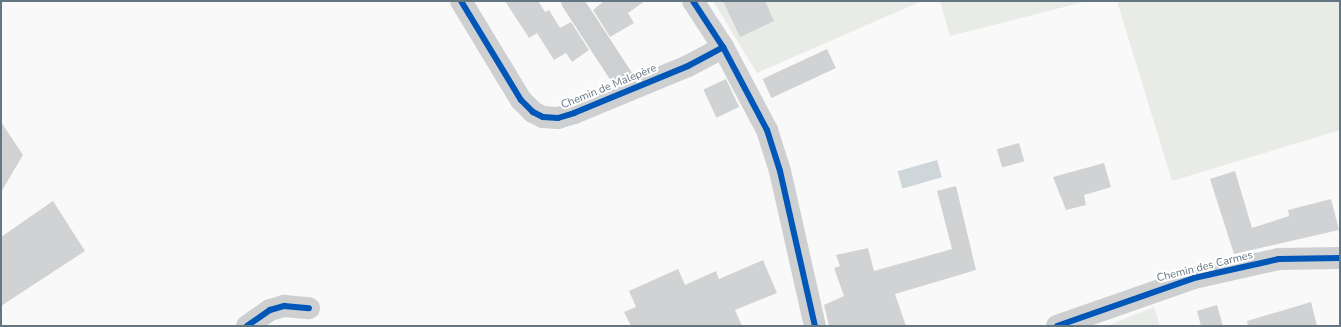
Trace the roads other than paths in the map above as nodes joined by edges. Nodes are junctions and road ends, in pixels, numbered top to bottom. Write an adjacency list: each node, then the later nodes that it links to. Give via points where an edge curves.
1 (461, 1): 5 (street, Chemin de Malepère, via 521,100 533,112 558,118)
2 (572, 1): 5 (street, Chemin de Malepère)
3 (693, 1): 4 (street)
4 (723, 47): 5 (street, Chemin de Malepère, via 688,66); 9 (street, via 767,130 780,171)
5 (630, 90)
6 (1340, 258): 10 (street, Chemin des Carmes, via 1279,259 1194,278)
7 (309, 308): 8 (street, via 284,306 270,310)
8 (247, 326)
9 (815, 326)
10 (1057, 326)

